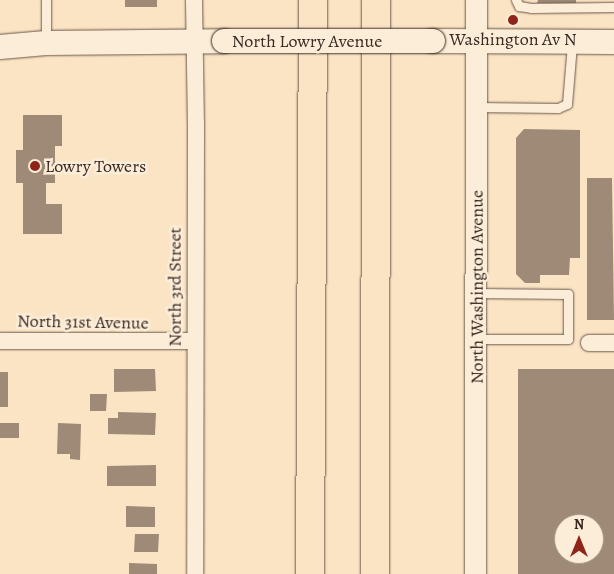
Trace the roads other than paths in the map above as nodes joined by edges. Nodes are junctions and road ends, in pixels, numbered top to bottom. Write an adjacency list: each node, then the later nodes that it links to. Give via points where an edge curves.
1 (46, 0): 11 (lane)
2 (194, 0): 8 (street, North 3rd Street)
3 (313, 0): 22 (highway)
4 (376, 0): 23 (highway)
5 (476, 0): 12 (street, North Washington Avenue)
6 (516, 0): 7 (lane, via 518,6 531,8)
7 (614, 7)
8 (194, 41): 11 (main road, North Lowry Avenue); 12 (main road, North Lowry Avenue, bridge); 18 (street, North 3rd Street)
9 (572, 42): 10 (main road, North Lowry Avenue); 12 (main road, North Lowry Avenue); 14 (lane, via 567,104 558,108)
10 (614, 42)
11 (46, 43): 13 (main road, North Lowry Avenue)
12 (476, 43): 14 (street, North Washington Avenue)
13 (0, 46)
14 (476, 106): 15 (street, North Washington Avenue)
15 (477, 293): 16 (street, North Washington Avenue); 16 (lane, via 568,294 568,339)
16 (477, 339): 24 (street, North Washington Avenue)
17 (0, 340): 18 (street, North 31st Avenue)
18 (195, 341): 21 (street, North 3rd Street)
19 (589, 343): 20 (street)
20 (614, 343)
21 (195, 574)
22 (310, 574)
23 (375, 574)
24 (475, 574)

